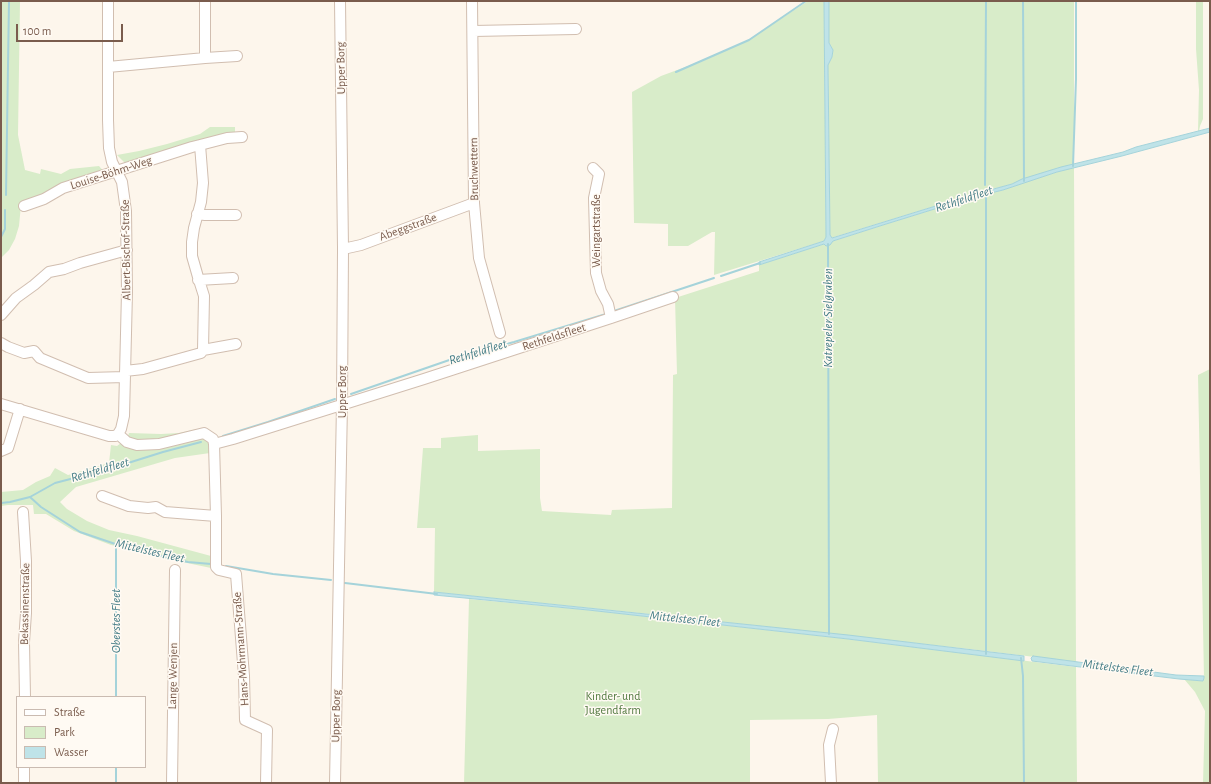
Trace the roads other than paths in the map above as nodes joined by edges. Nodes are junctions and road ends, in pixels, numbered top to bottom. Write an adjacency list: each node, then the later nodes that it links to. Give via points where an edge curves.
1 (108, 1): 9 (street, Albert-Bischof-Straße)
2 (205, 1): 8 (street)
3 (340, 1): 18 (street, Upper Borg)
4 (472, 1): 6 (street, Bruchwettern)
5 (576, 29): 6 (street)
6 (473, 31): 14 (street, Bruchwettern)
7 (237, 56): 8 (street)
8 (205, 58): 9 (street)
9 (108, 67): 13 (street, Albert-Bischof-Straße, via 109,148)
10 (242, 138): 11 (street, Louise-Böhm-Weg, via 227,138)
11 (200, 145): 13 (street, Louise-Böhm-Weg); 16 (street, via 203,183)
12 (593, 168): 24 (street, Weingartstraße, via 599,174 594,198 596,273)
13 (117, 171): 15 (street, Louise-Böhm-Weg, via 64,188); 19 (street, Albert-Bischof-Straße, via 124,193)
14 (474, 203): 18 (street, Abeggstraße, via 361,245); 25 (street, Bruchwettern, via 479,258)
15 (24, 206)
16 (197, 214): 17 (street); 21 (street, via 192,256)
17 (236, 215)
18 (343, 249): 31 (street, Upper Borg)
19 (127, 250): 23 (street, via 48,272 16,298); 29 (street, Albert-Bischof-Straße)
20 (233, 278): 21 (street)
21 (198, 280): 28 (street, via 204,296)
22 (673, 297): 24 (street, Rethfeldsfleet)
23 (1, 315)
24 (611, 318): 31 (street, Rethfeldsfleet)
25 (500, 333)
26 (1, 343): 29 (street, via 24,353 34,351 40,358 88,378)
27 (236, 344): 28 (street)
28 (203, 350): 29 (street, via 201,353)
29 (125, 374): 33 (street, Albert-Bischof-Straße, via 124,416)
30 (1, 404): 32 (street)
31 (342, 404): 34 (street, Rethfeldsfleet); 46 (street, Upper Borg)
32 (20, 409): 33 (street, via 109,436 114,436); 35 (street, via 8,448)
33 (119, 431): 34 (street, via 127,442 137,445 159,444 204,433 213,439)
34 (214, 444): 38 (street, Hans-Mohrmann-Straße)
35 (1, 451)
36 (102, 496): 38 (street, via 129,506 156,507 165,512)
37 (22, 512): 40 (street, Bekassinenstraße, via 26,561)
38 (216, 516): 45 (street, Hans-Mohrmann-Straße, via 216,567 236,574 245,720 267,730)
39 (175, 570): 44 (street, Lange Wenjen)
40 (25, 696)
41 (833, 729): 47 (street, via 829,745)
42 (24, 768): 43 (street)
43 (24, 783)
44 (172, 783)
45 (266, 783)
46 (335, 783)
47 (831, 783)

